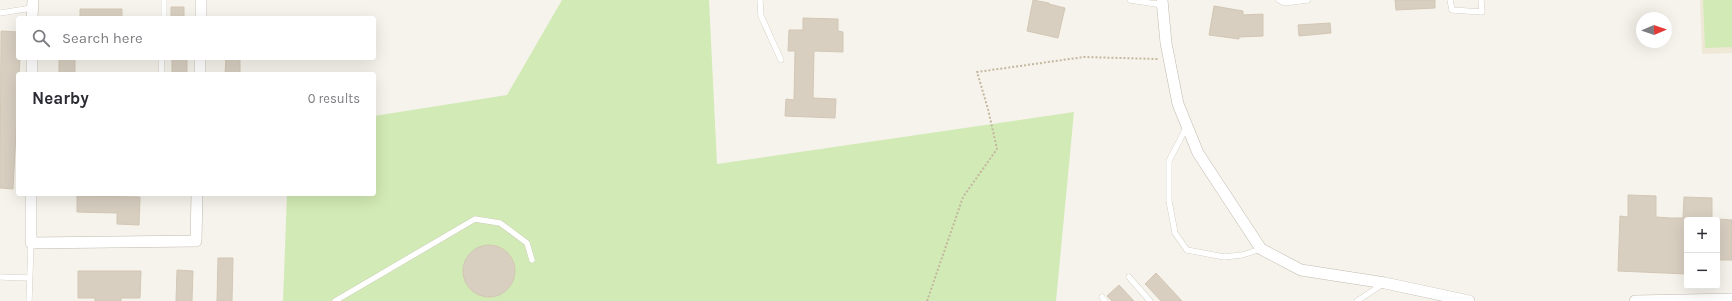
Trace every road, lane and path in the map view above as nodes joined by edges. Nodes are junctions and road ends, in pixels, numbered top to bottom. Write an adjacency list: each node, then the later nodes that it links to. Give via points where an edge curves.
1 (164, 0): 12 (lane)
2 (201, 0): 13 (street)
3 (760, 0): 17 (lane, via 760,16)
4 (1130, 0): 9 (lane)
5 (1279, 0): 6 (lane, via 1284,3)
6 (1308, 0)
7 (1450, 0): 8 (lane, via 1452,10 1482,12)
8 (1481, 0)
9 (1163, 2): 18 (street)
10 (32, 9): 11 (lane)
11 (0, 14)
12 (164, 16)
13 (201, 16)
14 (32, 60): 19 (street)
15 (162, 60): 20 (lane)
16 (200, 60): 21 (street)
17 (781, 60)
18 (1169, 60): 22 (street, via 1178,104); 35 (path, via 1084,57 977,72 997,149 963,197)
19 (32, 72)
20 (161, 72)
21 (200, 72)
22 (1187, 126): 26 (street, via 1198,153); 26 (lane, via 1168,161 1169,201 1175,233 1187,250 1224,257)
23 (31, 196): 25 (street)
24 (197, 196): 25 (street, via 196,241)
25 (30, 243): 30 (lane)
26 (1260, 249): 31 (street, via 1301,270)
27 (532, 260): 34 (lane, via 527,243 500,223 475,219)
28 (0, 277): 30 (lane)
29 (1129, 277): 36 (lane)
30 (29, 278): 33 (lane)
31 (1385, 283): 37 (lane); 38 (street)
32 (1732, 300): 39 (street)
33 (29, 301)
34 (335, 301)
35 (927, 301)
36 (1150, 301)
37 (1357, 301)
38 (1470, 301)
39 (1635, 301)

